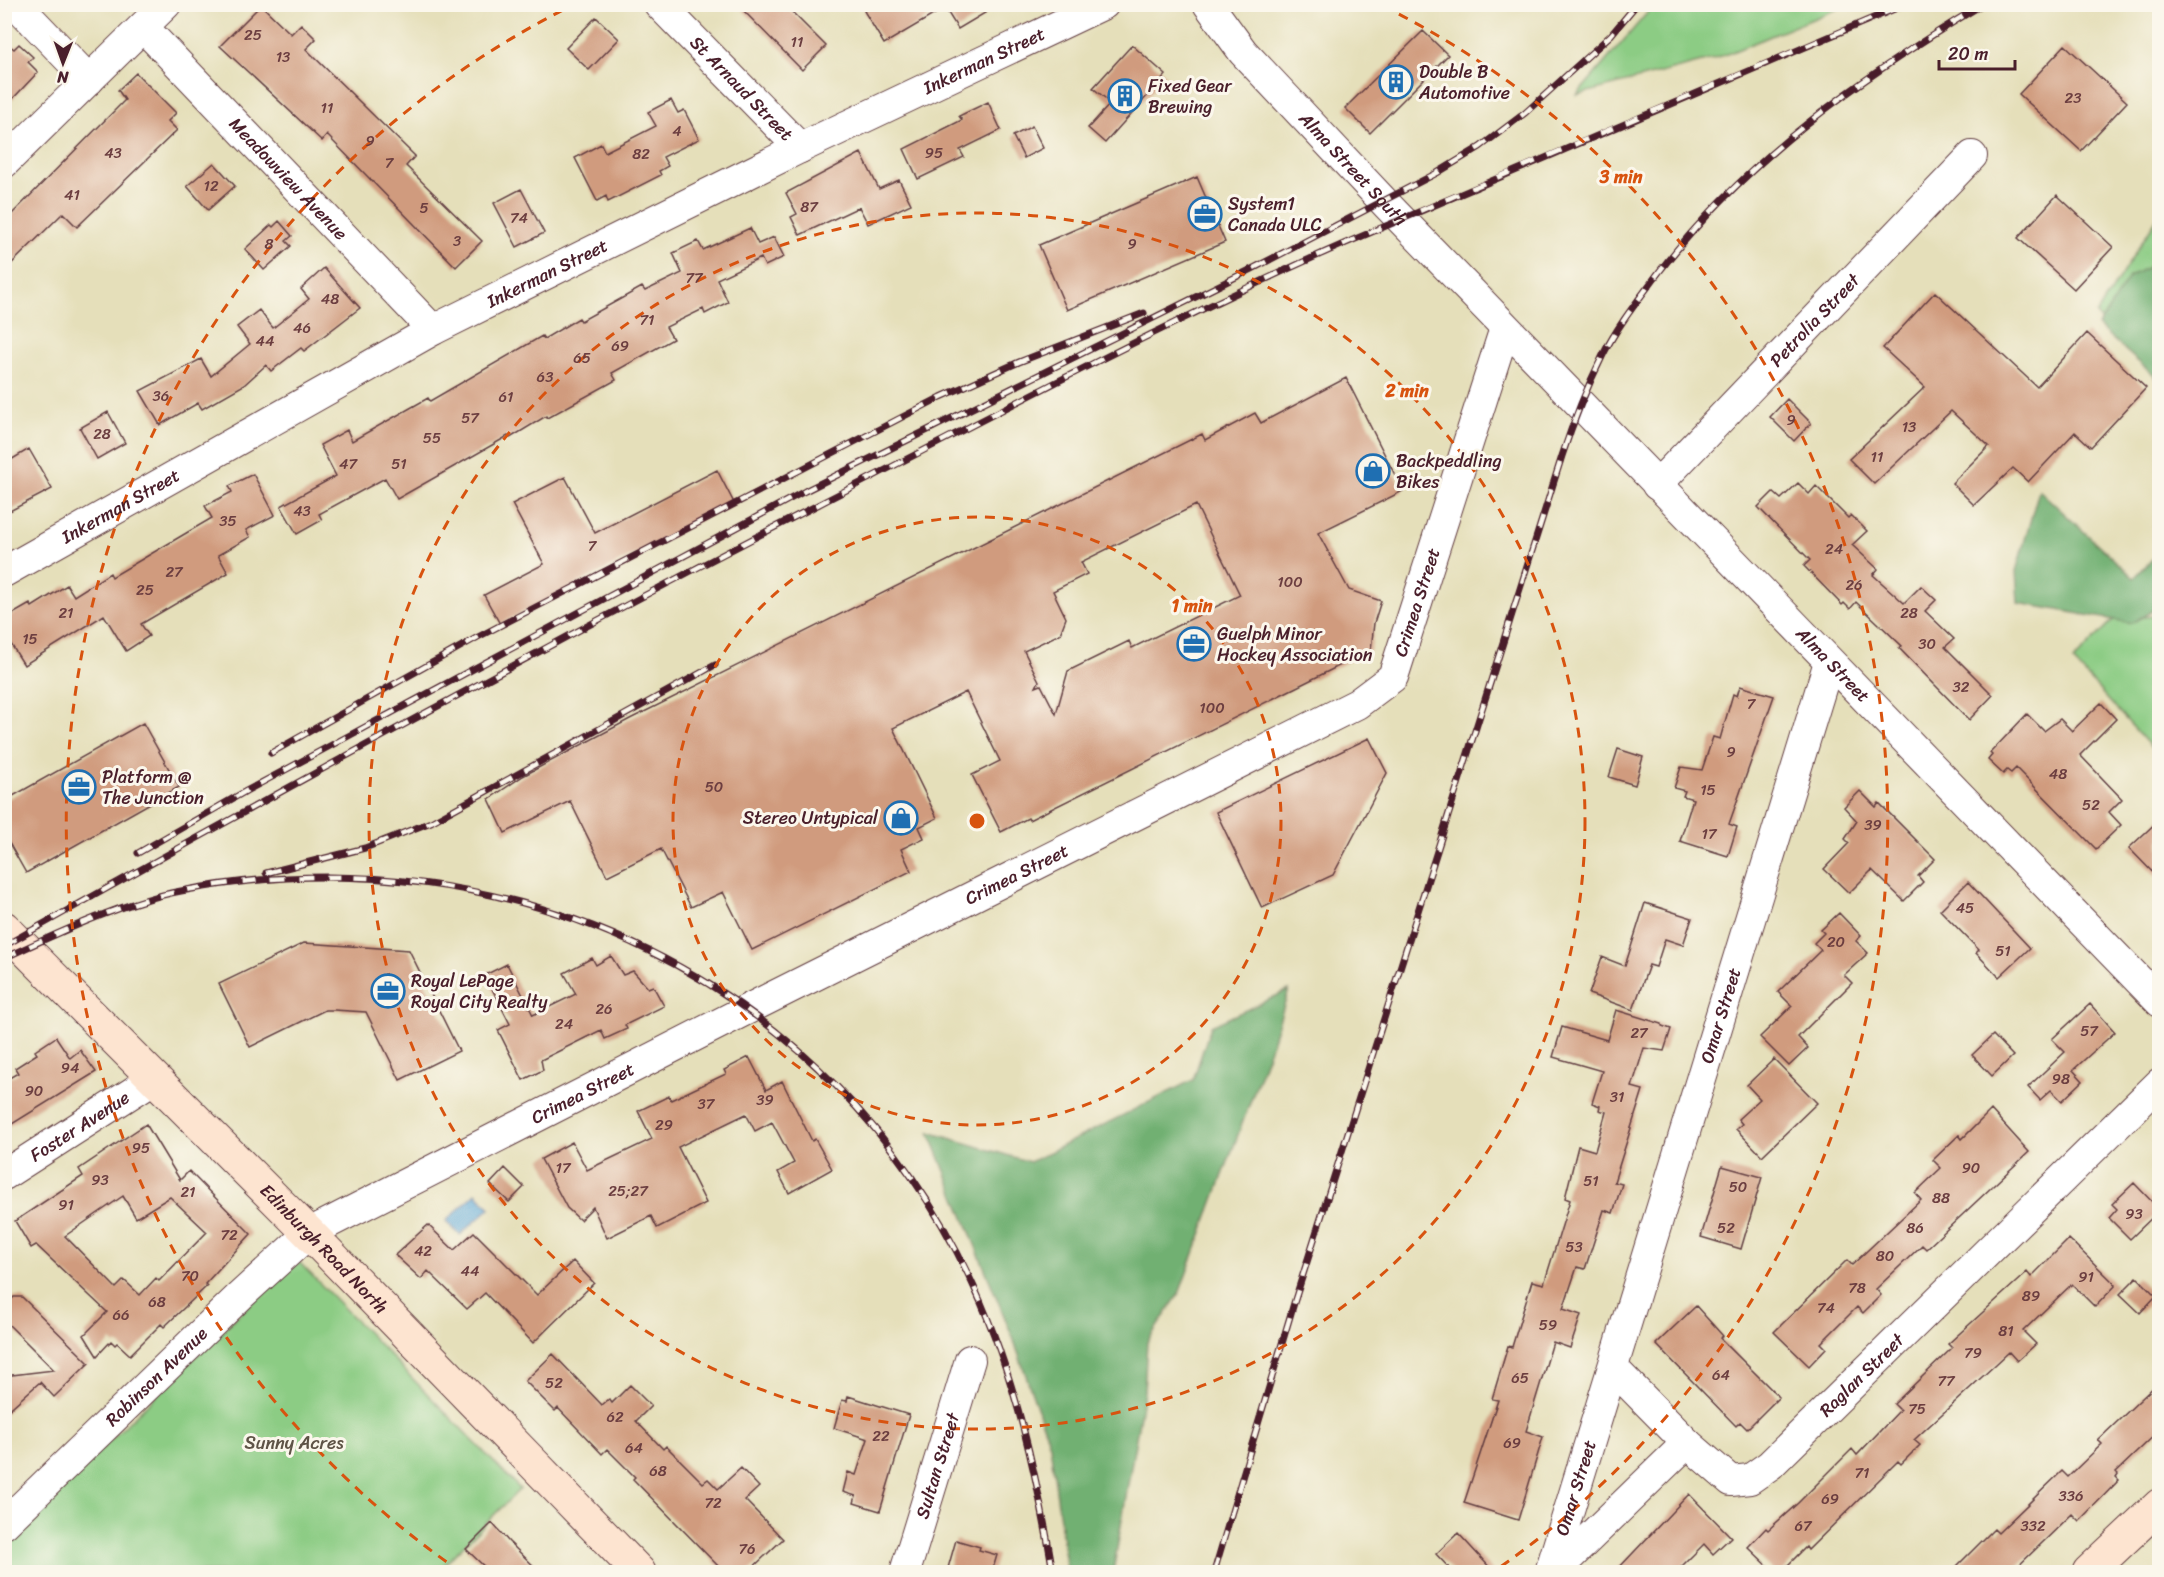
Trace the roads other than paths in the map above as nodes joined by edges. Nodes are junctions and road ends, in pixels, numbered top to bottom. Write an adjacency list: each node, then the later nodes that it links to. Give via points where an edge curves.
1 (16, 4): 7 (street)
2 (166, 4): 6 (street)
3 (659, 4): 8 (street, St Arnaud Street)
4 (1208, 4): 11 (street, Alma Street South, via 1244,52)
5 (1096, 6): 8 (street, Inkerman Street)
6 (143, 27): 7 (street); 12 (street, Meadowview Avenue)
7 (89, 80): 10 (street)
8 (800, 148): 12 (street, Inkerman Street)
9 (1972, 156): 13 (street, Petrolia Street)
10 (4, 163)
11 (1505, 328): 13 (street, Alma Street); 21 (street, Crimea Street, via 1392,677 1357,704)
12 (433, 330): 14 (street, Inkerman Street)
13 (1657, 485): 15 (street, Alma Street)
14 (4, 572)
15 (1829, 662): 17 (street, Alma Street); 23 (street, Omar Street)
16 (4, 928): 18 (main road, Edinburgh Road North)
17 (2160, 1002)
18 (155, 1078): 20 (street, Foster Avenue); 21 (main road, Edinburgh Road North)
19 (2160, 1083): 24 (street, Raglan Street, via 1761,1474 1731,1481)
20 (4, 1175)
21 (309, 1233): 26 (street, Robinson Avenue); 27 (main road, Edinburgh Road North)
22 (970, 1359): 28 (street, Sultan Street)
23 (1614, 1369): 24 (street); 29 (street, Omar Street)
24 (1687, 1443): 29 (street)
25 (2160, 1505): 30 (main road)
26 (4, 1524)
27 (639, 1572)
28 (905, 1572)
29 (1552, 1572)
30 (2089, 1572)

